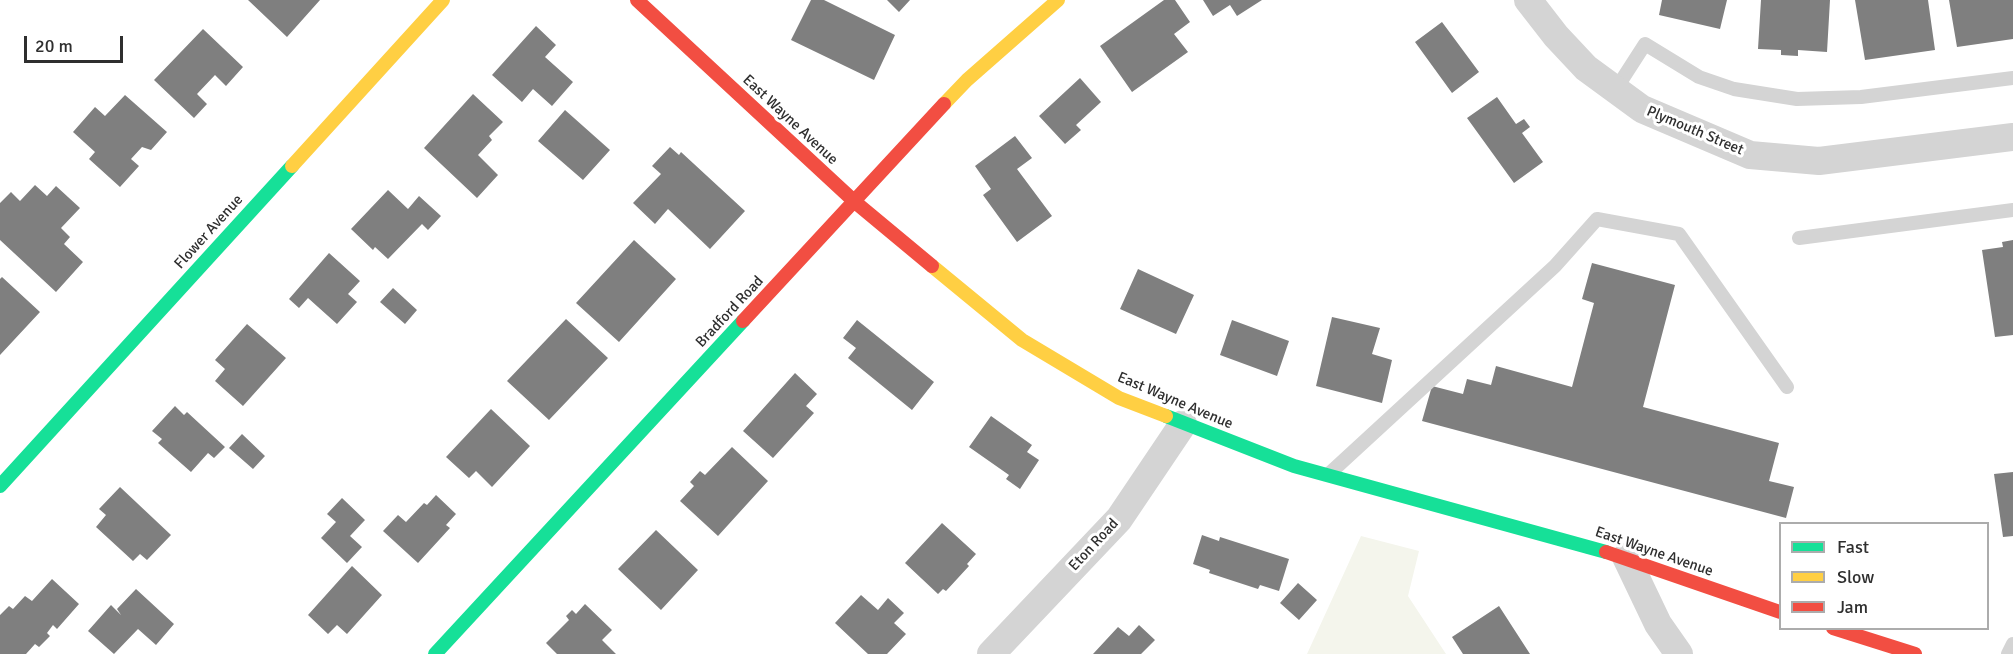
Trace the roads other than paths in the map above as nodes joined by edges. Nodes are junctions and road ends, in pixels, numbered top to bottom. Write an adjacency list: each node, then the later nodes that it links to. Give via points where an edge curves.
1 (443, 0): 14 (street, Flower Avenue)
2 (637, 0): 8 (street, East Wayne Avenue)
3 (1058, 0): 8 (street, Bradford Road, via 967,80)
4 (1528, 0): 6 (street, Plymouth Street, via 1586,68)
5 (2013, 78): 6 (lane, via 1861,97 1797,99 1734,89 1699,77 1645,44)
6 (1616, 90): 7 (street, Plymouth Street, via 1642,109 1750,155 1819,161)
7 (2013, 137)
8 (855, 202): 12 (street, East Wayne Avenue, via 1022,340 1119,398); 19 (street, Bradford Road)
9 (2013, 210): 10 (lane)
10 (1799, 238)
11 (1787, 387): 13 (lane, via 1679,234 1597,219 1555,266)
12 (1183, 424): 13 (street, East Wayne Avenue); 20 (street, Eton Road, via 1119,519)
13 (1328, 475): 15 (street, East Wayne Avenue)
14 (0, 486)
15 (1626, 557): 16 (street, East Wayne Avenue); 21 (street, via 1658,624)
16 (1779, 612)
17 (1839, 630): 22 (street)
18 (2013, 644): 23 (lane)
19 (435, 654)
20 (992, 654)
21 (1679, 654)
22 (1915, 654)
23 (2008, 654)

